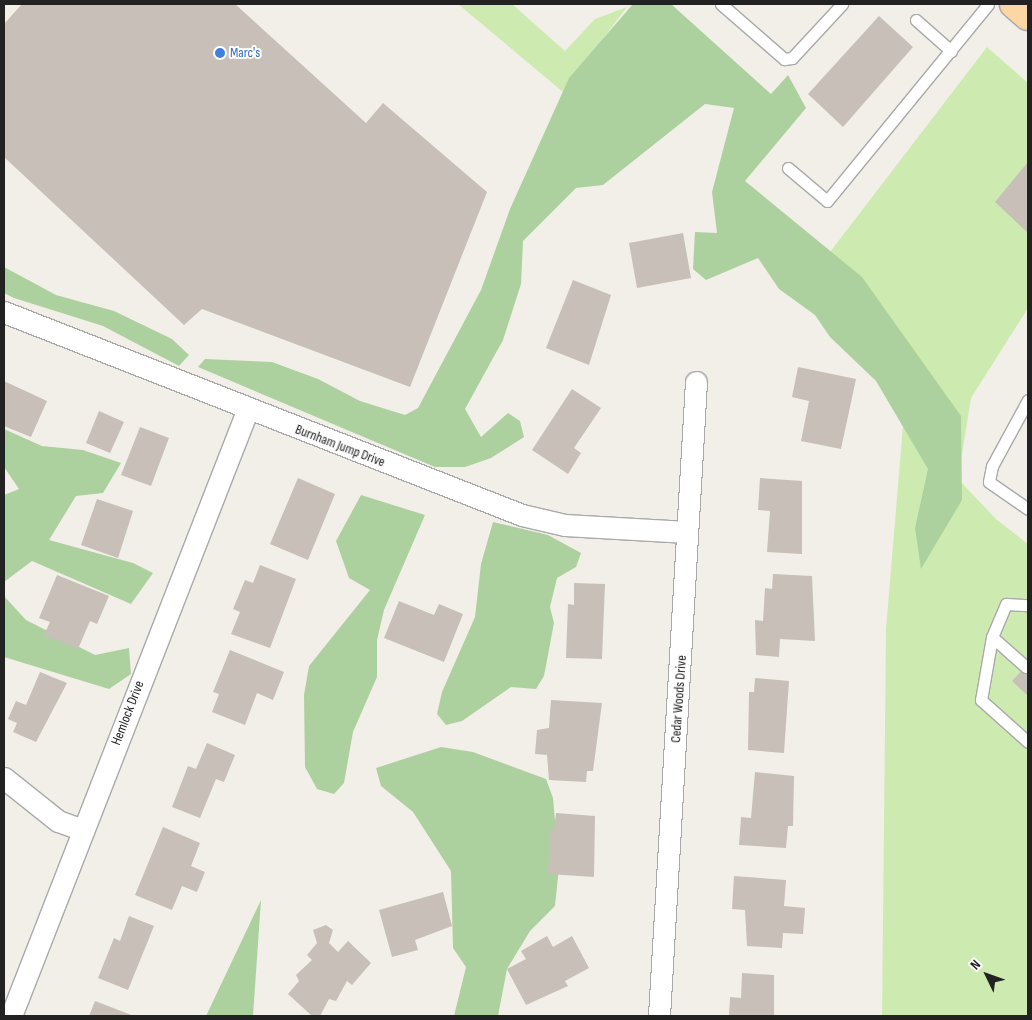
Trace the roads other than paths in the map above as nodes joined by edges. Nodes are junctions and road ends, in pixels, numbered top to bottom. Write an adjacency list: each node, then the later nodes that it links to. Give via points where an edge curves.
1 (721, 4): 2 (lane, via 784,59 792,58)
2 (842, 4)
3 (988, 4): 7 (lane)
4 (1014, 4): 5 (main road)
5 (1028, 16)
6 (916, 20): 7 (lane)
7 (951, 51): 8 (lane, via 827,201)
8 (788, 168)
9 (4, 312): 12 (street, Burnham Jump Drive)
10 (696, 382): 14 (street, Cedar Woods Drive)
11 (1028, 400): 13 (lane, via 992,466 989,482)
12 (247, 411): 14 (street, Burnham Jump Drive, via 543,521); 20 (street, Hemlock Drive)
13 (1028, 509)
14 (687, 532): 22 (street, Cedar Woods Drive)
15 (1027, 607): 16 (lane, via 1006,604)
16 (992, 637): 17 (lane); 18 (lane, via 981,700)
17 (1026, 667)
18 (1028, 742)
19 (4, 778): 20 (street, via 58,821)
20 (83, 830): 21 (street, Hemlock Drive)
21 (11, 1016)
22 (659, 1016)

